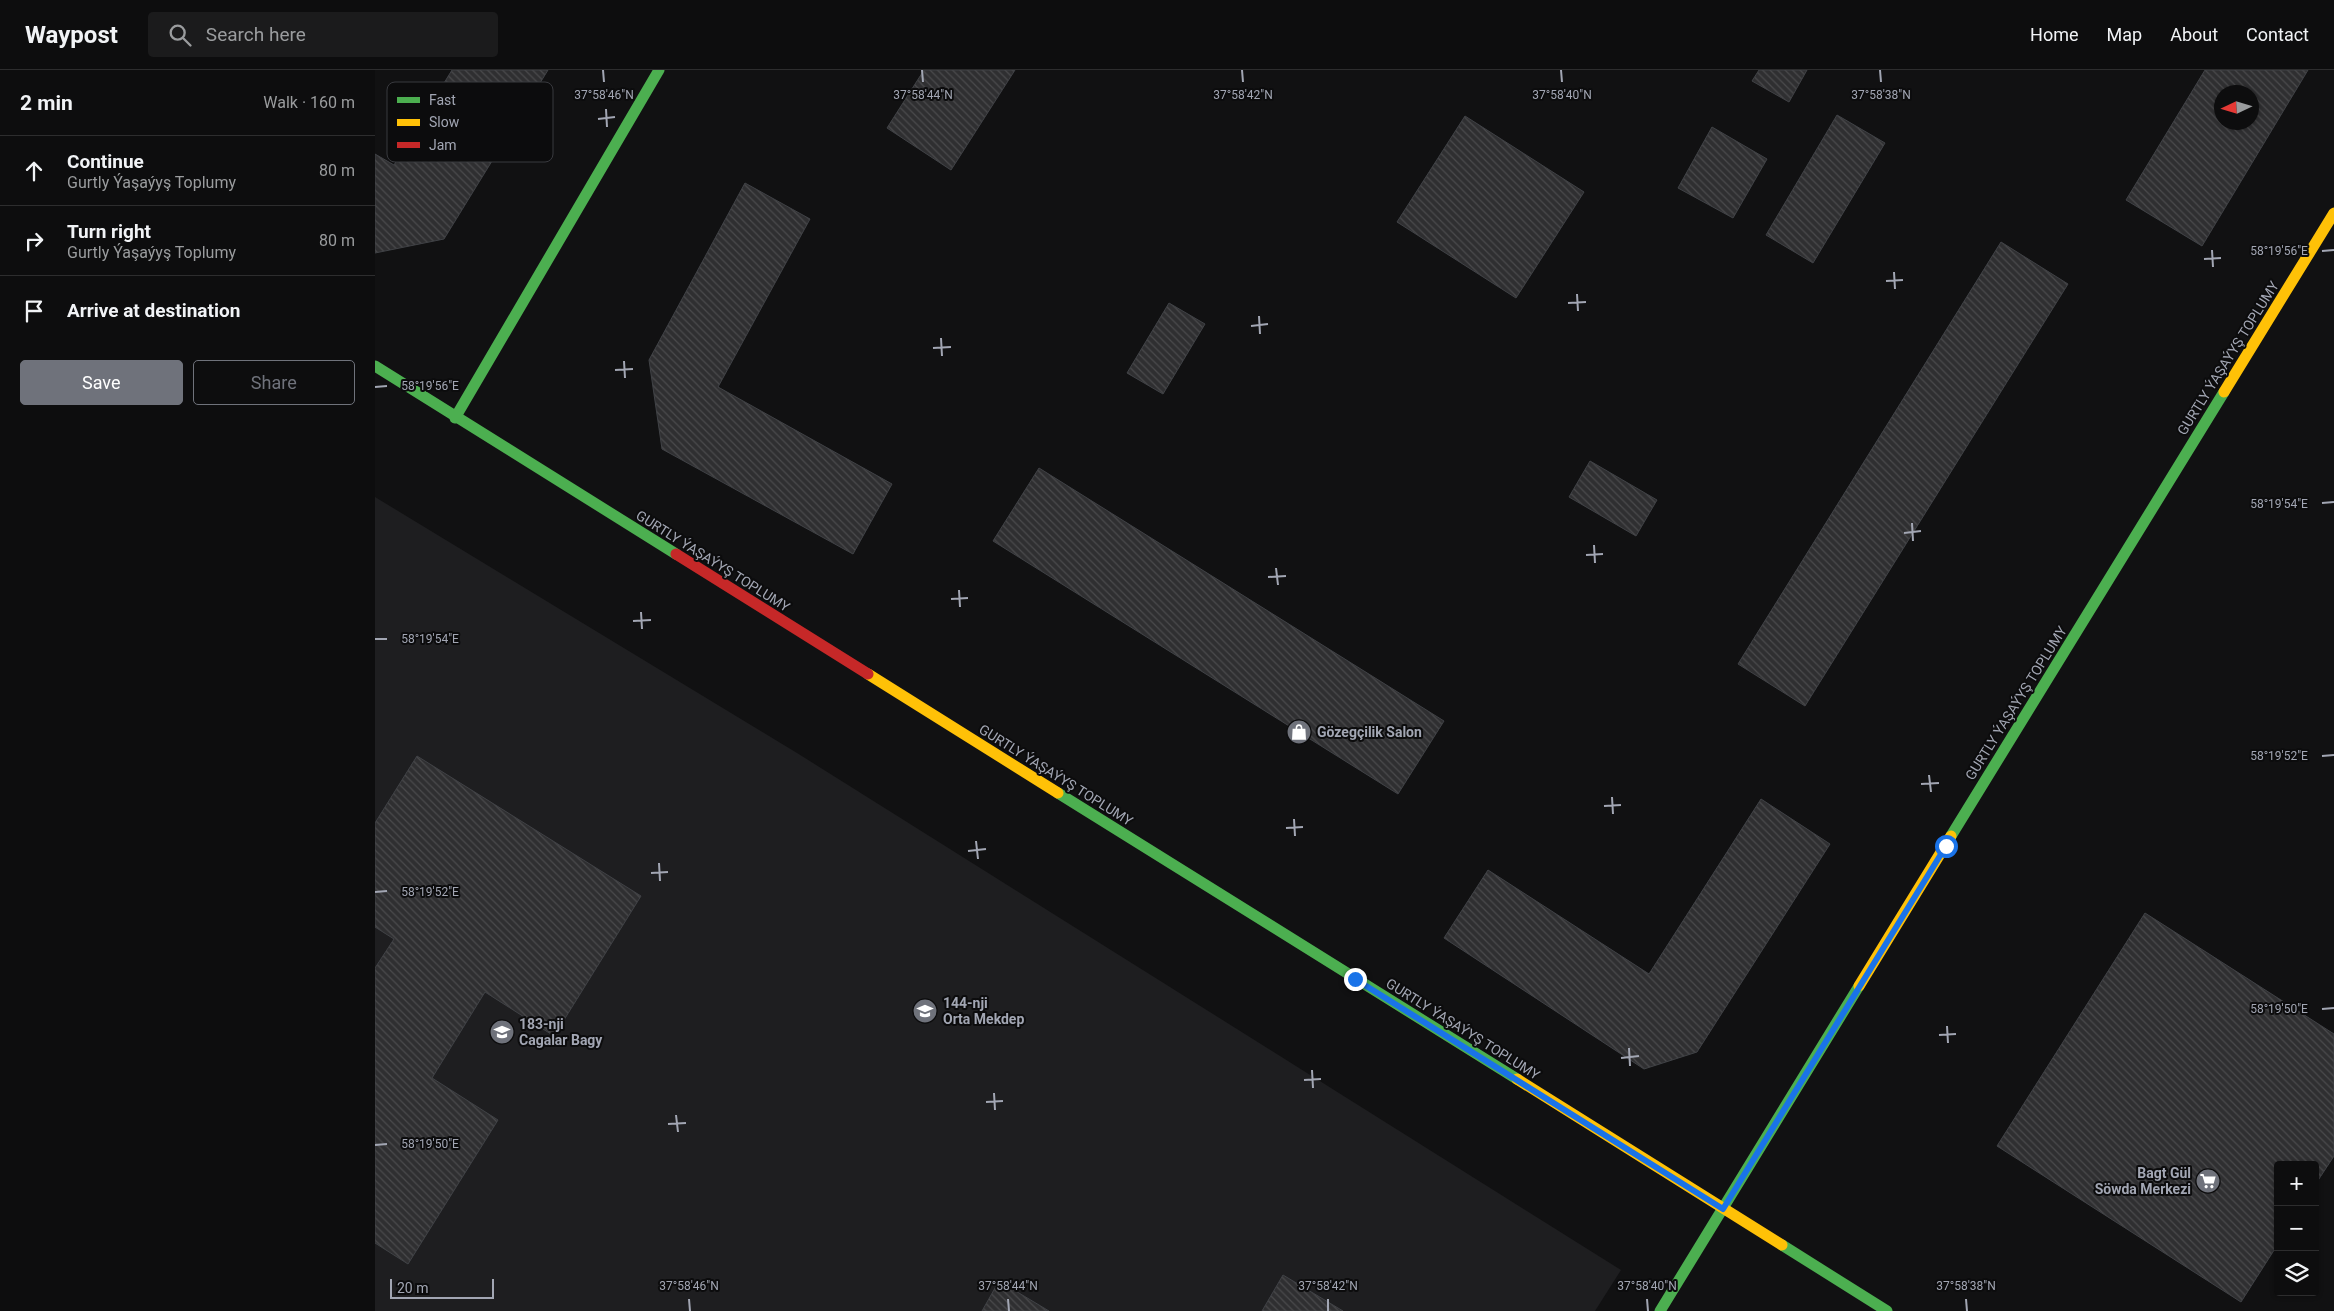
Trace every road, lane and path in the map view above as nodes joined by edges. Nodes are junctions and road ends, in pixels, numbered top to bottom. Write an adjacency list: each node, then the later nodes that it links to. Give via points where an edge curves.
1 (659, 70): 4 (street)
2 (2334, 213): 5 (street, GURTLY ÝAŞAÝYŞ TOPLUMY)
3 (375, 366): 4 (street, GURTLY ÝAŞAÝYŞ TOPLUMY)
4 (455, 418): 5 (street, GURTLY ÝAŞAÝYŞ TOPLUMY)
5 (1723, 1209): 6 (street, GURTLY ÝAŞAÝYŞ TOPLUMY); 7 (street, GURTLY ÝAŞAÝYŞ TOPLUMY)
6 (1660, 1311)
7 (1887, 1311)

